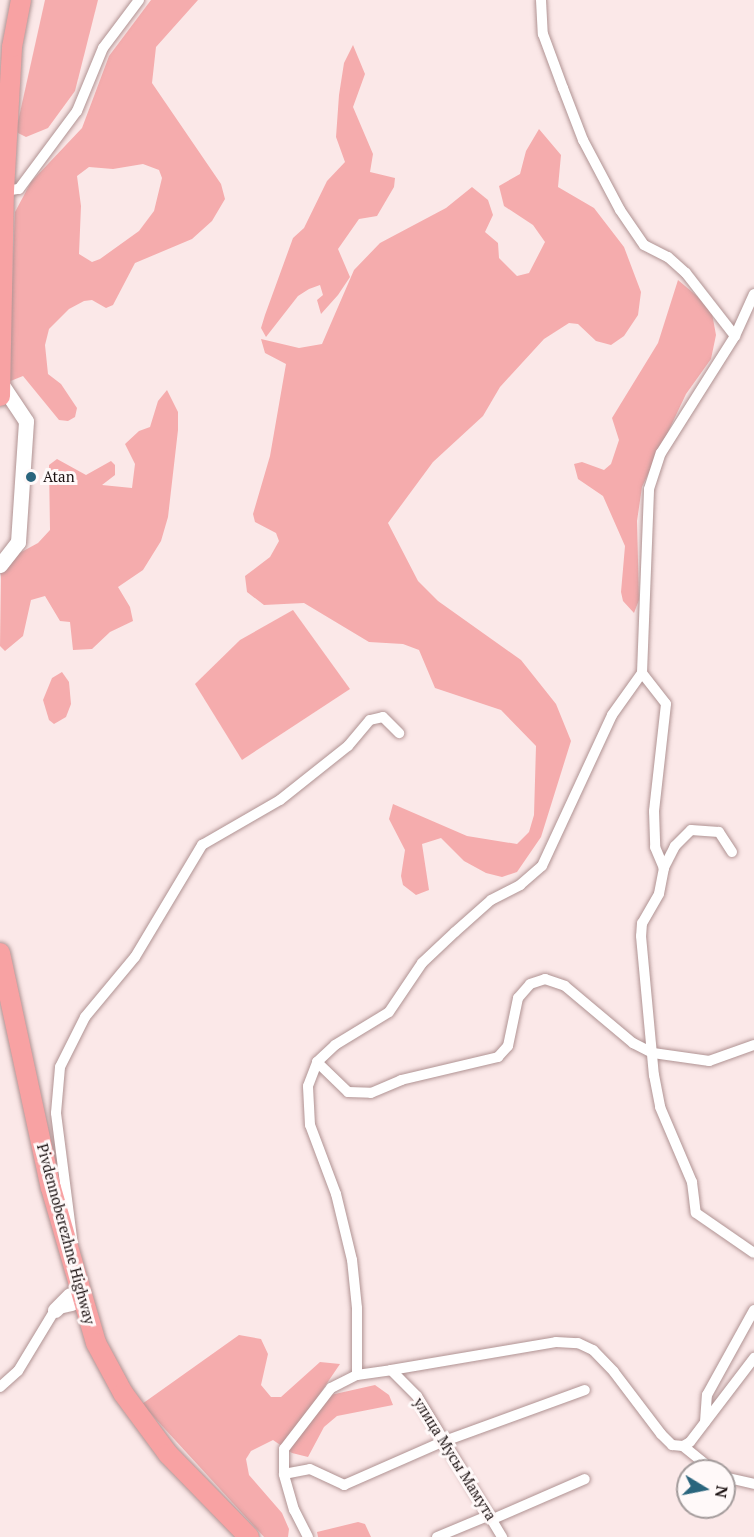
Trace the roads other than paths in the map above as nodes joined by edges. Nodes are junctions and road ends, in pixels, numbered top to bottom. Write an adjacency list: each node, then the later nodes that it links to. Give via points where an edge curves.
1 (12, 0): 5 (highway)
2 (21, 0): 6 (highway, via 12,46)
3 (139, 0): 6 (street, via 103,48 77,111)
4 (541, 0): 8 (street, via 543,34 563,88 583,140 620,210 644,246 668,257 687,273)
5 (0, 125)
6 (8, 190): 9 (highway)
7 (754, 294): 8 (street)
8 (735, 336): 12 (street, via 661,453 650,489)
9 (0, 382): 10 (highway); 11 (street, via 26,421 18,542)
10 (0, 396)
11 (0, 565)
12 (642, 673): 15 (street, via 666,704 654,811 655,847); 20 (street, via 612,715 542,866 520,885 491,900 422,963 389,1012 334,1045)
13 (399, 733): 21 (street, via 383,717 370,720 348,746 280,800 202,845 135,957 85,1017 60,1067 56,1113 73,1233)
14 (732, 852): 15 (street, via 719,832 691,830 675,846)
15 (664, 868): 19 (street, via 659,894 642,923 641,936)
16 (0, 953): 21 (highway, Pivdennoberezhne Highway)
17 (0, 999): 23 (highway)
18 (754, 1045): 19 (street, via 709,1061)
19 (653, 1053): 20 (street, via 633,1043 566,986 546,978 530,984 518,998 508,1046 498,1057 401,1080 371,1093 348,1092); 22 (street, via 660,1107 692,1182 696,1213)
20 (317, 1062): 27 (street, via 308,1086 310,1125 336,1194 352,1260)
21 (69, 1253): 40 (highway, Pivdennoberezhne Highway, via 96,1342 123,1393 168,1454)
22 (754, 1253)
23 (62, 1307): 28 (street, via 18,1371); 39 (highway, via 151,1447)
24 (754, 1310): 30 (street, via 707,1395)
25 (754, 1358): 30 (street)
26 (391, 1370): 27 (street); 31 (street, улица Мусы Мамута, via 417,1396); 32 (street, via 556,1342 578,1342 593,1350 615,1372 672,1445)
27 (357, 1375): 34 (street, via 330,1388 308,1413 284,1449)
28 (0, 1388)
29 (585, 1389): 31 (street)
30 (705, 1422): 32 (street)
31 (442, 1442): 34 (street, via 344,1485 310,1469); 38 (street, улица Мусы Мамута)
32 (683, 1446): 33 (street)
33 (699, 1459)
34 (284, 1474): 41 (street, via 294,1510)
35 (585, 1479): 38 (street)
36 (736, 1480): 37 (street)
37 (754, 1484)
38 (491, 1517): 42 (street); 43 (street, улица Мусы Мамута)
39 (238, 1537)
40 (249, 1537)
41 (308, 1537)
42 (437, 1537)
43 (502, 1537)

